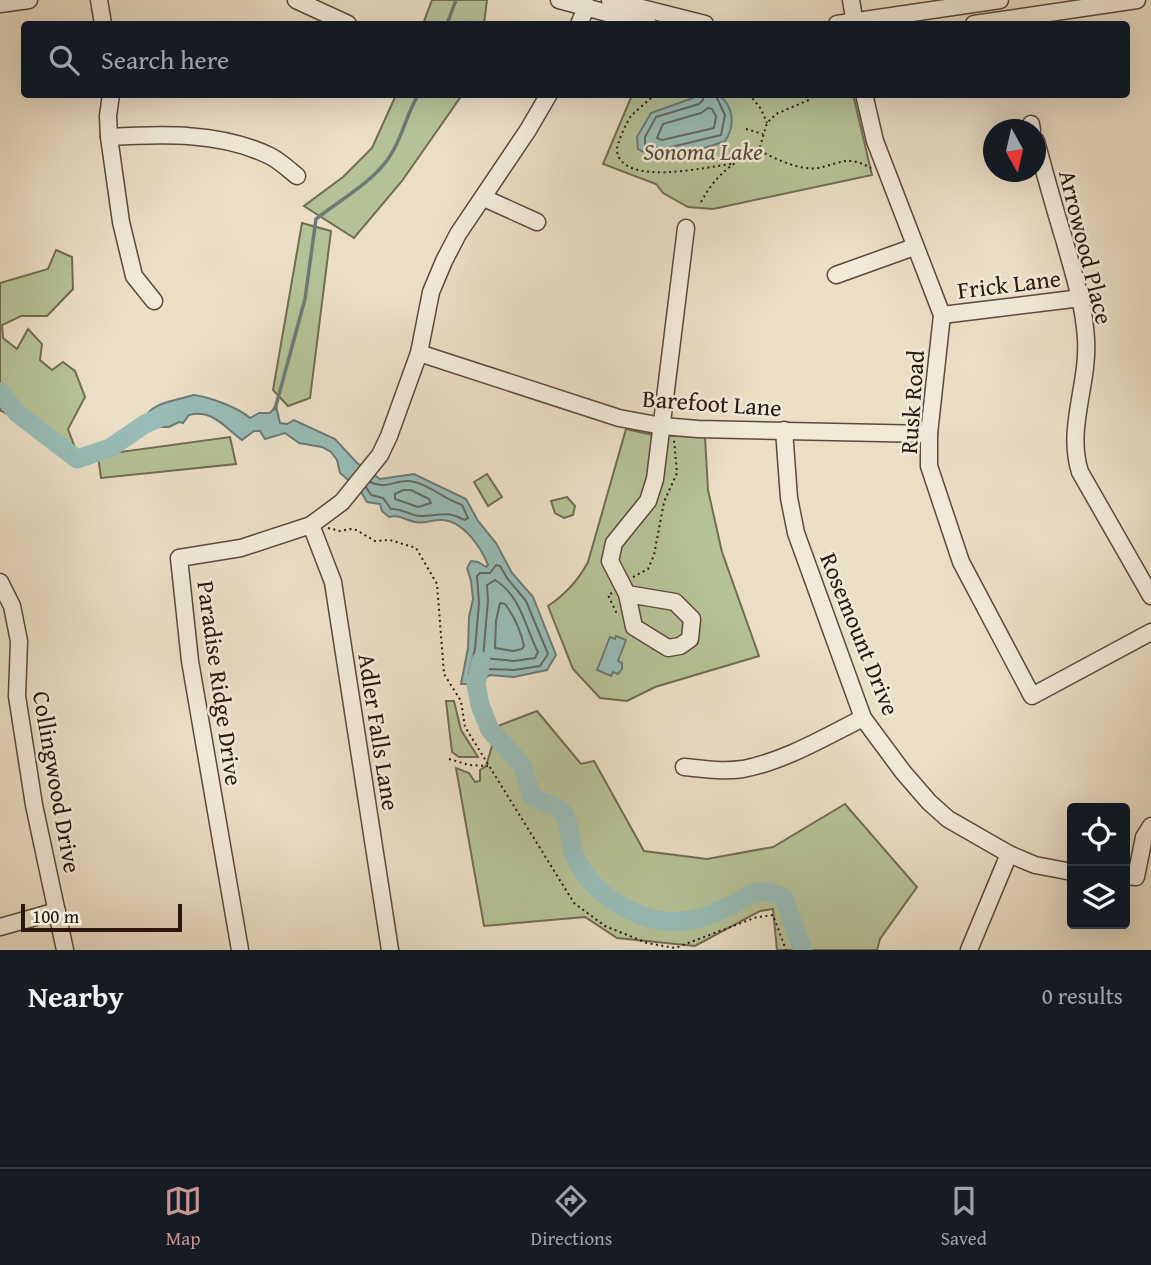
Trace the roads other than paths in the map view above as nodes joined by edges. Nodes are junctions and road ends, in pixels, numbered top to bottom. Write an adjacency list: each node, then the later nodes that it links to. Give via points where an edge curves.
1 (29, 0): 9 (street)
2 (99, 0): 11 (street)
3 (296, 0): 12 (street)
4 (559, 0): 10 (street)
5 (610, 0): 15 (street)
6 (851, 0): 16 (street)
7 (1000, 0): 17 (street)
8 (1137, 0): 18 (street)
9 (0, 4)
10 (586, 6): 13 (street); 14 (street)
11 (102, 21)
12 (342, 21)
13 (580, 21)
14 (638, 21)
15 (693, 21)
16 (854, 21)
17 (872, 21)
18 (994, 21)
19 (110, 98): 22 (street)
20 (547, 98): 25 (street, Paradise Ridge Drive)
21 (865, 98): 28 (street, Rusk Road, via 874,141)
22 (109, 137): 23 (street, via 153,134 240,144 273,157); 31 (street, via 134,276)
23 (297, 176)
24 (1046, 179): 30 (street, Arrowood Place)
25 (484, 198): 26 (street); 33 (street, Paradise Ridge Drive, via 458,234 430,292)
26 (537, 222)
27 (686, 228): 34 (street)
28 (914, 247): 29 (street); 32 (street, Rusk Road)
29 (836, 275)
30 (1081, 298): 32 (street, Frick Lane); 40 (street, Arrowood Place, via 1086,344 1075,458)
31 (155, 301)
32 (942, 315): 36 (street, Rusk Road)
33 (419, 354): 34 (street, Barefoot Lane, via 619,418); 37 (street, Paradise Ridge Drive, via 380,455 342,502)
34 (662, 426): 35 (street, Barefoot Lane); 39 (street, via 648,501 614,543 610,561)
35 (784, 430): 36 (street, Barefoot Lane); 44 (street, Rosemount Drive, via 796,533)
36 (929, 433): 41 (street, Rusk Road, via 929,466 961,562 1032,696)
37 (313, 524): 53 (street, Paradise Ridge Drive, via 241,548 179,558 190,662); 54 (street, Adler Falls Lane, via 332,582)
38 (0, 582): 42 (street, Collingwood Drive, via 12,606 19,640)
39 (624, 590)
40 (1151, 596)
41 (1151, 632)
42 (17, 695): 43 (street); 50 (street, Collingwood Drive)
43 (0, 700)
44 (863, 718): 45 (street, via 777,759 743,769); 47 (street, Rosemount Drive, via 929,802 948,819)
45 (684, 767)
46 (1151, 826): 49 (street)
47 (1009, 854): 48 (street, Rosemount Drive); 55 (street)
48 (1067, 871)
49 (1130, 876)
50 (57, 911): 51 (street); 52 (street, Collingwood Drive)
51 (0, 927)
52 (65, 950)
53 (240, 950)
54 (390, 950)
55 (969, 950)

